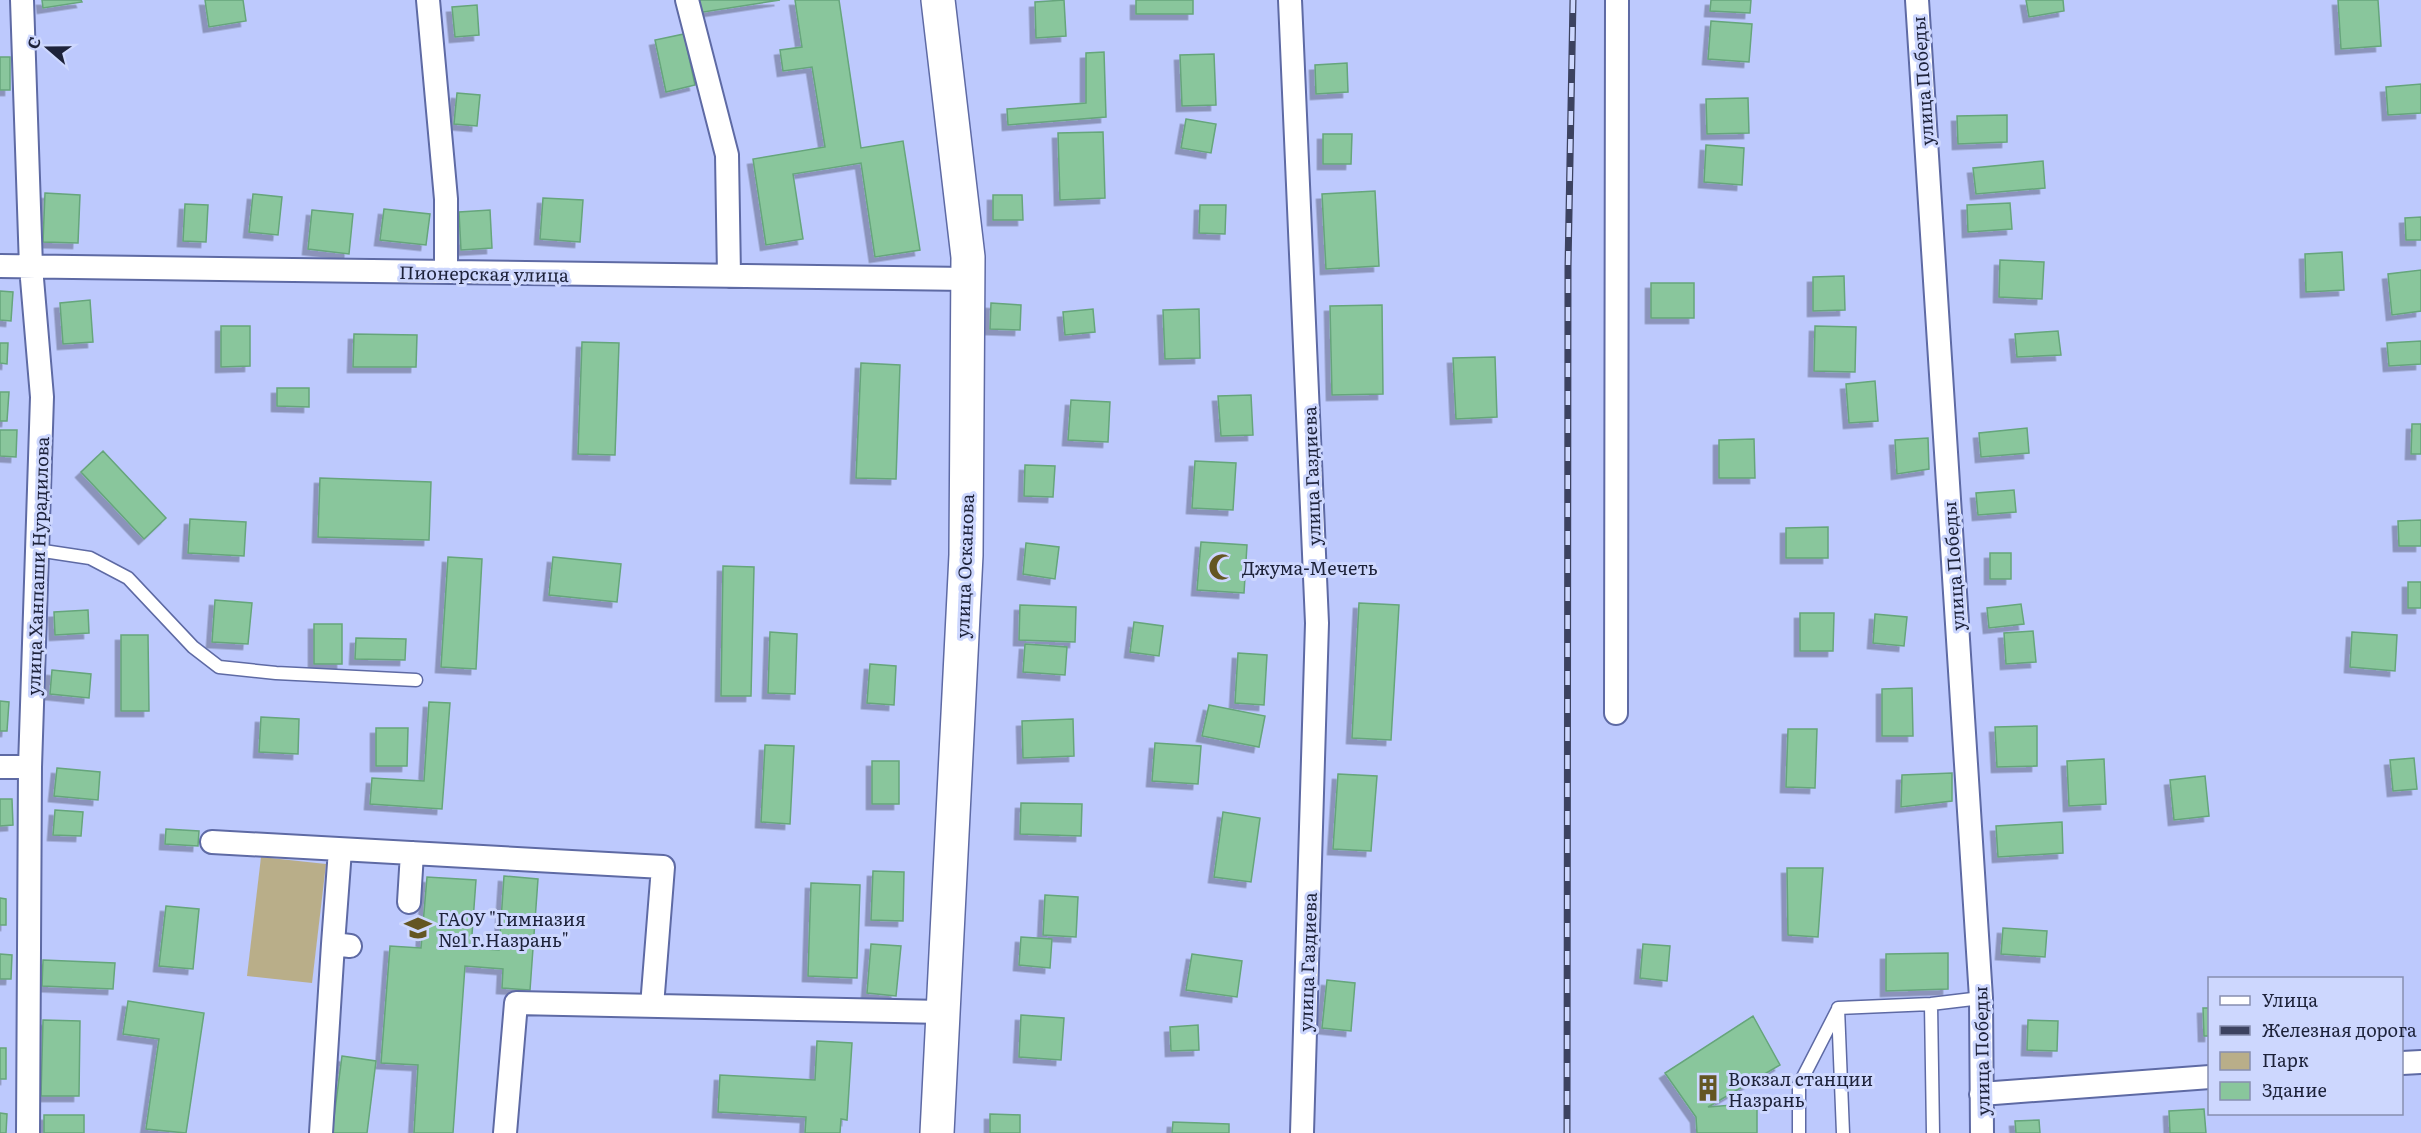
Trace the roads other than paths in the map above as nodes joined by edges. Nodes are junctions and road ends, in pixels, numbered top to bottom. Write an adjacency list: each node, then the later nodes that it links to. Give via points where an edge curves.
1 (22, 0): 9 (street, улица Ханпаши Нурадилова)
2 (429, 0): 10 (street, via 446,199)
3 (687, 0): 11 (street, via 727,155)
4 (938, 0): 12 (main road, улица Осканова)
5 (1290, 0): 35 (street, улица Газдиева, via 1317,623)
6 (1617, 0): 15 (street)
7 (1917, 0): 22 (street, улица Победы)
8 (0, 266): 9 (street, Пионерская улица)
9 (31, 267): 10 (street, Пионерская улица); 13 (street, улица Ханпаши Нурадилова, via 42,397)
10 (446, 272): 11 (street, Пионерская улица)
11 (729, 276): 12 (street, Пионерская улица)
12 (968, 279): 26 (main road, улица Осканова, via 966,555)
13 (37, 550): 14 (lane, via 90,558 128,578 193,647 219,667); 17 (street, улица Ханпаши Нурадилова)
14 (416, 680)
15 (1616, 712)
16 (0, 767): 17 (street)
17 (30, 767): 31 (street, улица Ханпаши Нурадилова)
18 (212, 842): 19 (street)
19 (340, 850): 20 (street); 32 (street, via 342,945)
20 (412, 853): 21 (street); 24 (street, via 663,867)
21 (409, 902)
22 (1981, 998): 23 (lane); 30 (street, улица Победы)
23 (1931, 1004): 25 (lane); 38 (lane)
24 (652, 1006): 26 (street); 33 (street, via 516,1003)
25 (1838, 1008): 36 (lane, via 1799,1085); 37 (lane)
26 (943, 1012): 34 (main road, улица Осканова)
27 (2421, 1062): 28 (street)
28 (2403, 1063)
29 (2208, 1077): 30 (street)
30 (1981, 1094): 39 (street, улица Победы)
31 (28, 1133)
32 (321, 1133)
33 (505, 1133)
34 (937, 1133)
35 (1302, 1133)
36 (1799, 1133)
37 (1843, 1133)
38 (1933, 1133)
39 (1982, 1133)

